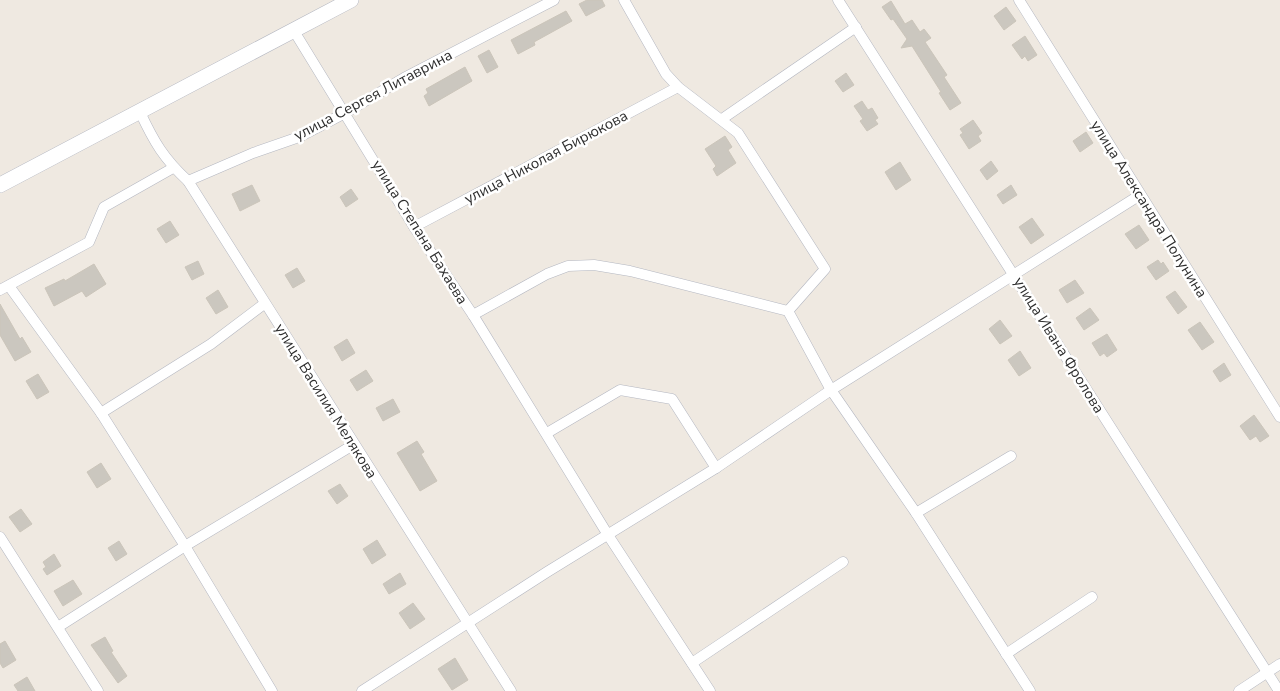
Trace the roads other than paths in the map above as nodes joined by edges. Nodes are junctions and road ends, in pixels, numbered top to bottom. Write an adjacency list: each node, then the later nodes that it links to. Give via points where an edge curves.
1 (351, 0): 7 (main road)
2 (554, 0): 10 (street, улица Сергея Литаврина, via 404,78)
3 (624, 0): 8 (street, via 666,74)
4 (838, 0): 6 (street, улица Ивана Фролова)
5 (1018, 0): 15 (street, улица Александра Полунина)
6 (856, 27): 11 (street); 17 (street, улица Ивана Фролова)
7 (294, 31): 9 (main road); 10 (street, улица Степана Бахаева)
8 (678, 87): 11 (street); 16 (street, улица Николая Бирюкова)
9 (140, 112): 12 (street, улица Василия Мелякова, via 156,145); 14 (main road)
10 (345, 113): 13 (street, улица Сергея Литаврина, via 299,137 252,153); 16 (street, улица Степана Бахаева)
11 (722, 119): 20 (street, via 738,133 825,269)
12 (174, 168): 13 (street, улица Василия Мелякова); 18 (street, via 104,208 89,242)
13 (188, 182): 19 (street, улица Василия Мелякова)
14 (0, 185)
15 (1140, 196): 17 (street); 24 (street, улица Александра Полунина)
16 (414, 227): 21 (street, улица Степана Бахаева)
17 (1015, 276): 22 (street); 40 (street, улица Ивана Фролова)
18 (5, 288): 23 (street)
19 (264, 304): 23 (street, via 211,344); 26 (street, улица Василия Мелякова)
20 (788, 312): 21 (street, via 630,271 594,265 568,266 547,274); 22 (street)
21 (473, 315): 25 (street, улица Степана Бахаева)
22 (831, 390): 28 (street); 29 (street)
23 (100, 413): 32 (street)
24 (1280, 417)
25 (547, 433): 28 (street, via 620,390 672,399); 30 (street, улица Степана Бахаева)
26 (353, 445): 32 (street); 35 (street, улица Василия Мелякова)
27 (1011, 456): 29 (street)
28 (716, 468): 30 (street)
29 (916, 513): 37 (street)
30 (608, 535): 35 (street); 38 (street, улица Степана Бахаева)
31 (0, 537): 36 (street)
32 (185, 546): 36 (street); 42 (street)
33 (843, 562): 38 (street)
34 (1092, 597): 37 (street)
35 (468, 624): 43 (street); 44 (street, улица Василия Мелякова)
36 (58, 627): 41 (street)
37 (1006, 654): 46 (street)
38 (692, 663): 45 (street, улица Степана Бахаева)
39 (1280, 664): 40 (street)
40 (1268, 672): 47 (street); 48 (street, улица Ивана Фролова)
41 (98, 691)
42 (272, 691)
43 (362, 691)
44 (511, 691)
45 (710, 691)
46 (1030, 691)
47 (1239, 691)
48 (1278, 691)

